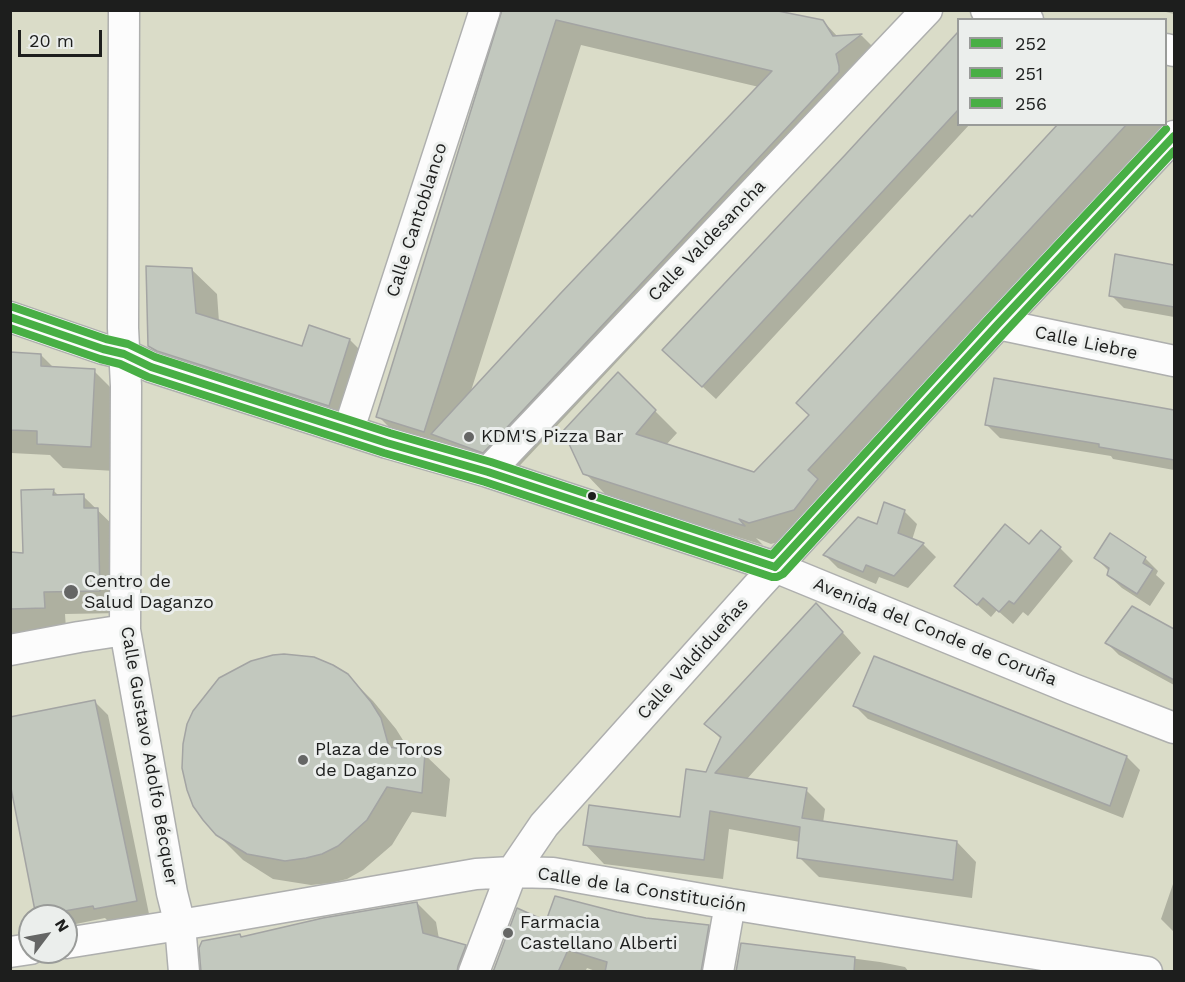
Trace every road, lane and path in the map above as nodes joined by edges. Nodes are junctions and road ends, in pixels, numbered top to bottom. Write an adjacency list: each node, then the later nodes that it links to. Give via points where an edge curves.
1 (124, 10): 9 (street, Calle Gustavo Adolfo Bécquer)
2 (485, 10): 11 (street, Calle Cantoblanco)
3 (927, 10): 12 (street, Calle Valdesancha)
4 (986, 10): 5 (street)
5 (1020, 18)
6 (1174, 136): 8 (street, Calle Valdidueñas)
7 (10, 317): 9 (street, Avenida del Conde de Coruña)
8 (998, 324): 10 (street, Calle Liebre); 13 (street, Calle Valdidueñas)
9 (124, 354): 11 (street, Avenida del Conde de Coruña, via 152,367); 14 (street, Calle Gustavo Adolfo Bécquer)
10 (1174, 361)
11 (349, 429): 12 (street, Avenida del Conde de Coruña)
12 (488, 472): 13 (street, Avenida del Conde de Coruña)
13 (775, 567): 16 (street, Avenida del Conde de Coruña); 17 (street, Calle Valdidueñas, via 544,825)
14 (125, 630): 15 (street); 19 (street, Calle Gustavo Adolfo Bécquer)
15 (10, 650)
16 (1174, 728)
17 (512, 872): 18 (street, Calle de la Constitución, via 553,873); 19 (street, Calle de la Constitución, via 476,874); 22 (street, Calle Valdidueñas)
18 (730, 904): 23 (street); 24 (street, Calle de la Constitución)
19 (180, 925): 20 (street, Calle de la Constitución); 21 (street, Calle Gustavo Adolfo Bécquer)
20 (78, 942)
21 (184, 972)
22 (474, 972)
23 (718, 972)
24 (1147, 972)

